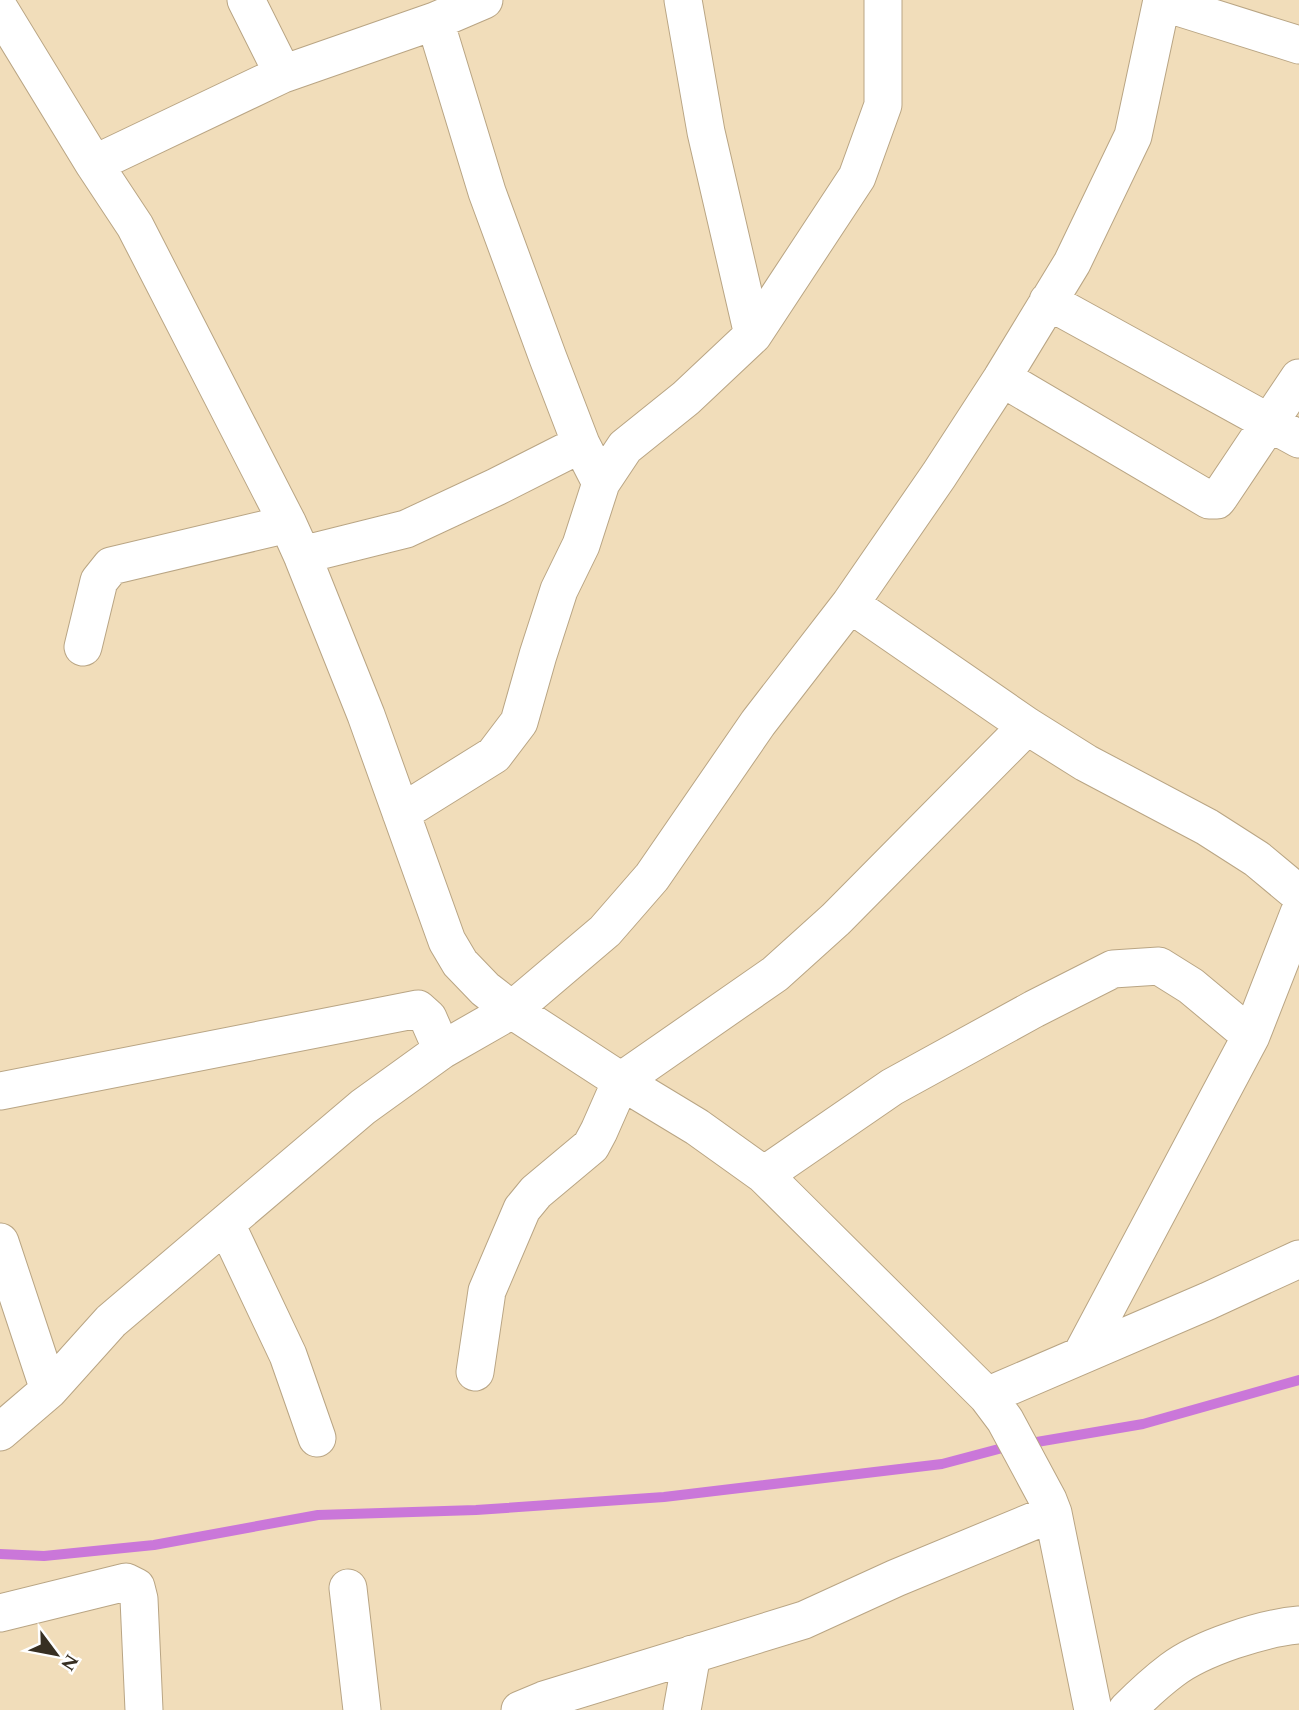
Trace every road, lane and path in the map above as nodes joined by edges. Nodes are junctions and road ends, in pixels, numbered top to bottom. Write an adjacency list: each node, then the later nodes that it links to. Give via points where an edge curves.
1 (246, 0): 9 (street)
2 (484, 0): 7 (street)
3 (683, 0): 12 (street, via 706,132)
4 (883, 0): 12 (street, via 883,105 857,177)
5 (1162, 1): 8 (street); 11 (street, via 1133,136 1072,263)
6 (0, 10): 10 (street)
7 (435, 21): 9 (street); 16 (street, via 486,192)
8 (1299, 45)
9 (283, 74): 10 (street)
10 (94, 164): 18 (street, via 135,226)
11 (1048, 300): 13 (street); 15 (street)
12 (753, 335): 17 (street, via 625,447)
13 (1002, 378): 15 (street, via 1209,500 1217,500); 19 (street)
14 (1299, 378): 15 (street)
15 (1284, 431)
16 (581, 444): 17 (street); 18 (street, via 405,529)
17 (601, 484): 22 (street, via 581,545 559,590 519,722 494,755)
18 (295, 539): 20 (street, via 111,566 99,581); 22 (street)
19 (850, 604): 21 (street); 25 (street, via 758,723 652,877 605,931)
20 (83, 647)
21 (1027, 726): 23 (street, via 1207,827 1257,859); 28 (street, via 836,919 775,974)
22 (401, 813): 25 (street, via 447,941 460,963)
23 (1299, 894)
24 (1299, 913): 26 (street)
25 (512, 1010): 27 (street); 28 (street)
26 (1251, 1036): 30 (street, via 1159,966 1113,969 892,1087); 34 (street)
27 (442, 1050): 29 (street, via 428,1018 418,1009); 31 (street, via 363,1107)
28 (621, 1081): 30 (street, via 697,1126); 35 (street, via 591,1146 522,1209 487,1291)
29 (0, 1091)
30 (764, 1175): 37 (street)
31 (226, 1224): 36 (street, via 111,1321); 39 (street, via 288,1355)
32 (0, 1242): 36 (street)
33 (1299, 1259): 34 (street)
34 (1082, 1354): 37 (street)
35 (475, 1372)
36 (48, 1390): 38 (street)
37 (996, 1408): 40 (street)
38 (0, 1432)
39 (317, 1438)
40 (1050, 1506): 44 (street, via 804,1620); 49 (street)
41 (348, 1588): 46 (street)
42 (0, 1613): 45 (street, via 126,1582 136,1587)
43 (1299, 1625): 50 (street, via 1217,1646 1174,1668)
44 (692, 1654): 47 (street); 48 (street)
45 (144, 1710)
46 (362, 1710)
47 (520, 1710)
48 (682, 1710)
49 (1093, 1710)
50 (1127, 1710)

